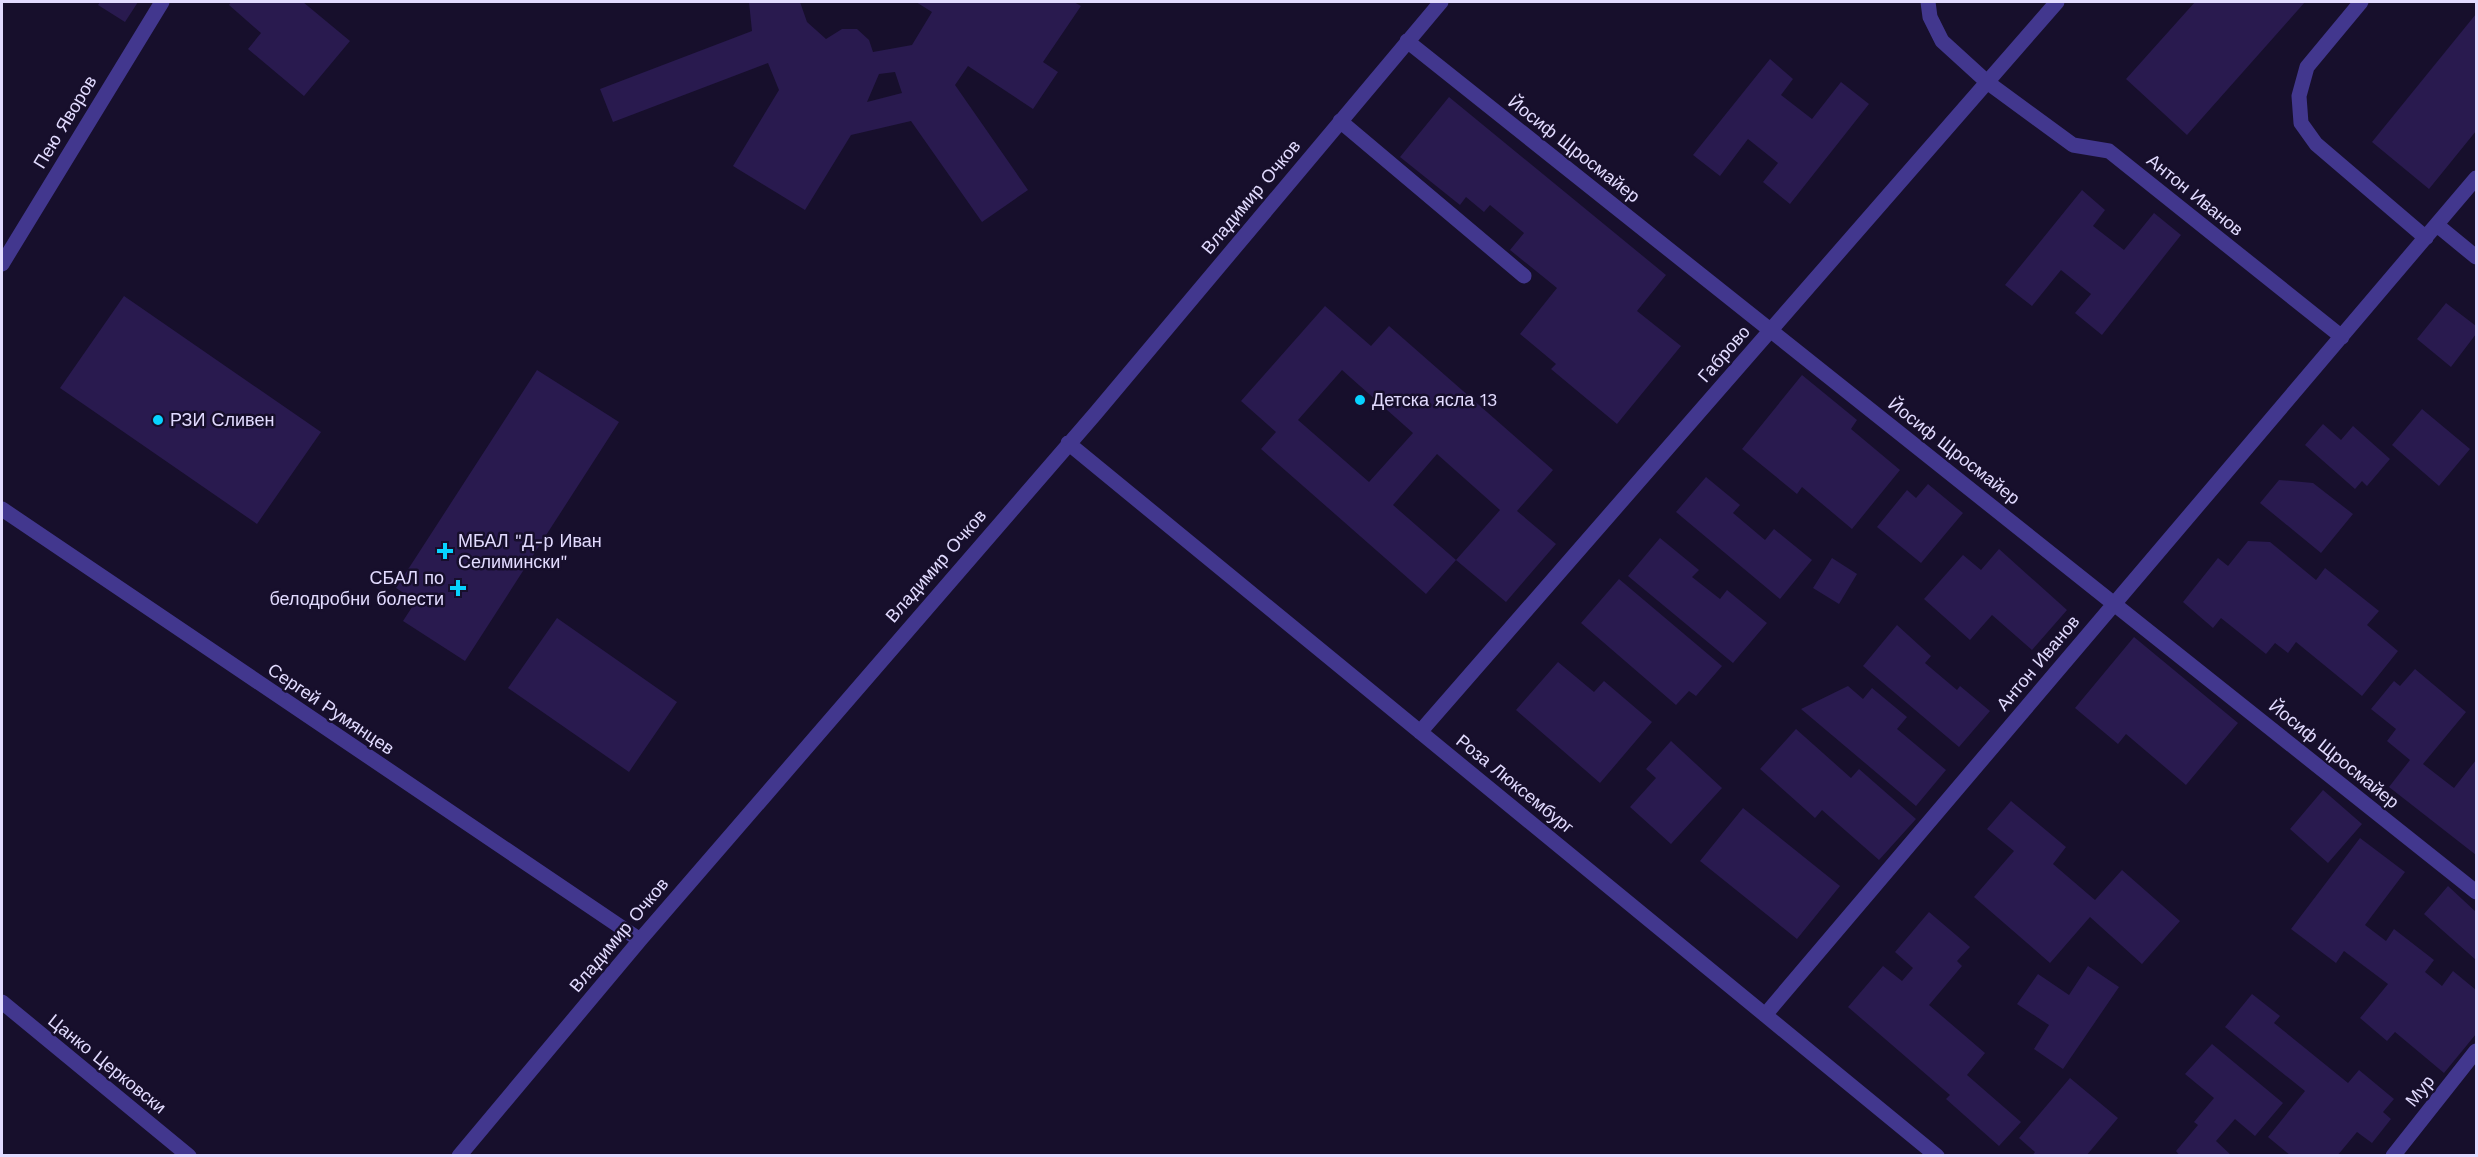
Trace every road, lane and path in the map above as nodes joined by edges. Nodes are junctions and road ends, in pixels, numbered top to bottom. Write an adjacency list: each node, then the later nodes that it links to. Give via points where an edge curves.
1 (162, 2): 13 (street, Пею Яворов)
2 (1441, 2): 6 (street, Владимир Очков)
3 (1928, 2): 7 (street, via 1930,17 1942,41)
4 (2057, 2): 7 (street, Габрово)
5 (2361, 2): 11 (street, via 2307,66 2299,96 2301,123 2316,144)
6 (1407, 41): 8 (street, Владимир Очков); 15 (street, Йосиф Щросмайер)
7 (1987, 82): 15 (street, Габрово); 16 (street, Антон Иванов, via 2073,144 2109,151)
8 (1340, 121): 14 (street); 17 (street, Владимир Очков)
9 (2476, 178): 10 (street, Антон Иванов)
10 (2437, 225): 11 (street, Антон Иванов); 12 (street)
11 (2426, 238): 16 (street, Антон Иванов)
12 (2476, 257)
13 (2, 264)
14 (1524, 276)
15 (1770, 330): 19 (street, Йосиф Щросмайер); 20 (street, Габрово)
16 (2342, 337): 19 (street, Антон Иванов)
17 (1068, 443): 20 (street, Роза Люксембург); 22 (street, Владимир Очков)
18 (2, 508): 22 (street, Сергей Румянцев)
19 (2115, 604): 21 (street, Йосиф Щросмайер); 24 (street, Антон Иванов)
20 (1420, 732): 24 (street, Роза Люксембург)
21 (2476, 892)
22 (640, 940): 27 (street, Владимир Очков)
23 (2, 1002): 26 (street, Цанко Церковски)
24 (1765, 1015): 28 (street, Роза Люксембург)
25 (2476, 1051): 29 (street, Мур)
26 (189, 1155)
27 (459, 1155)
28 (1937, 1155)
29 (2393, 1155)

